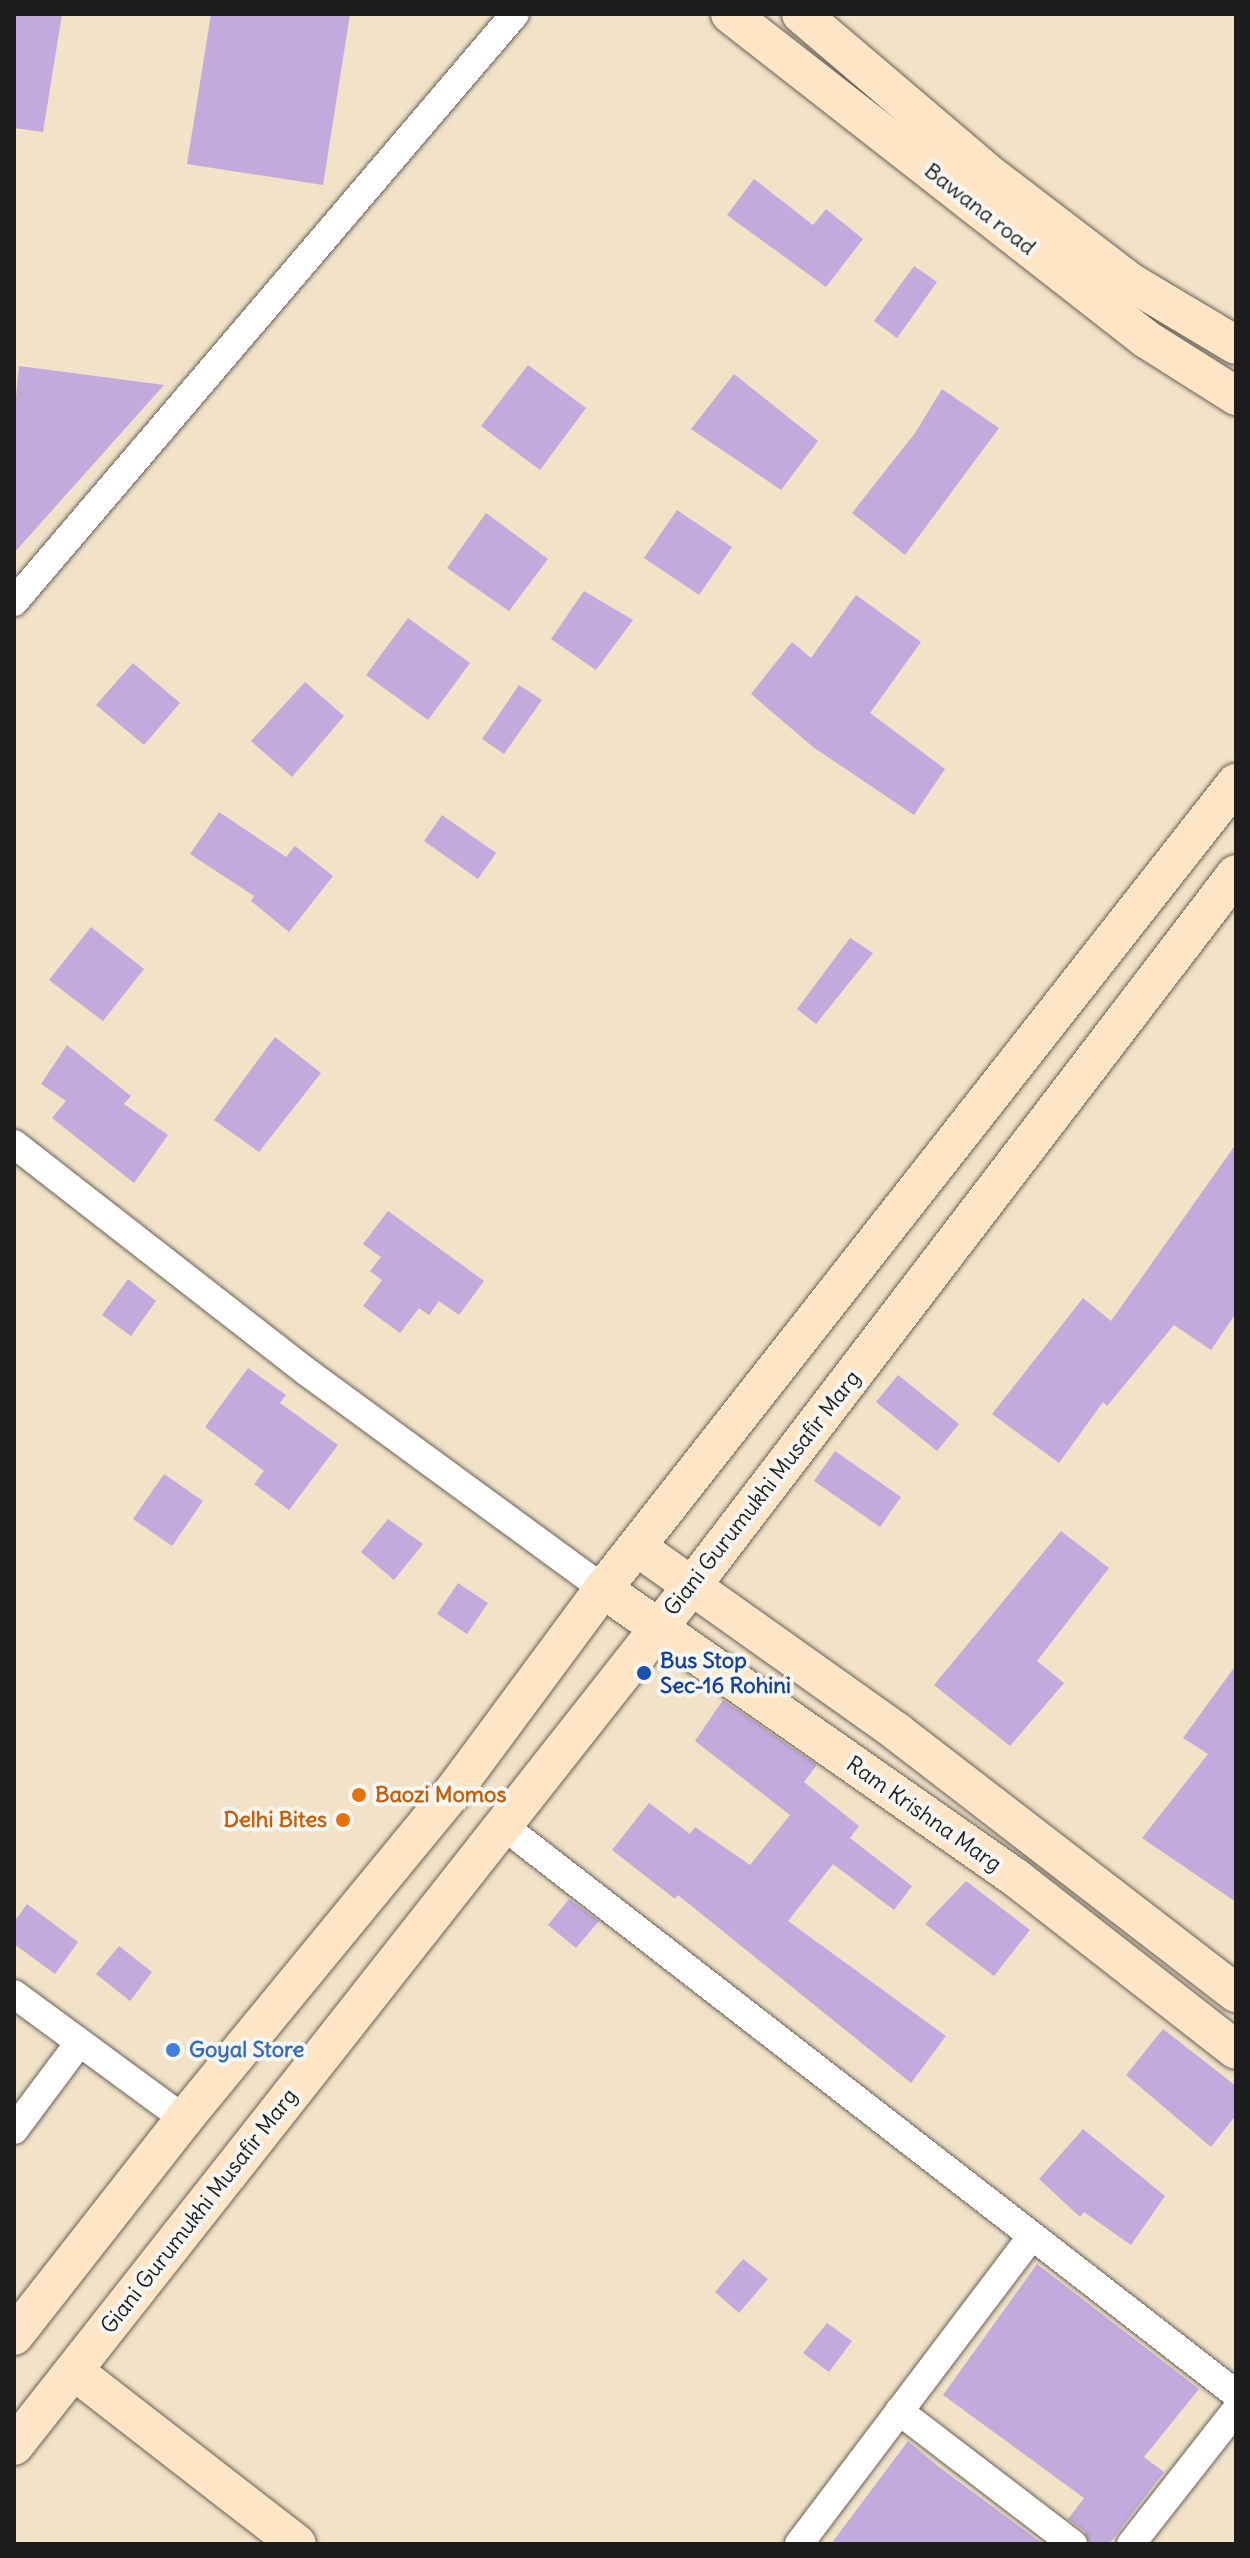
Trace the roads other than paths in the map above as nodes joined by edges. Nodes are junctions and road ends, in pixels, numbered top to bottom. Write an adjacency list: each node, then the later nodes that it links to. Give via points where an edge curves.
1 (515, 14): 6 (street)
2 (730, 14): 5 (street, Bawana road, via 1146,339)
3 (801, 14): 4 (street, Bawana road, via 984,170 1119,273)
4 (1236, 345)
5 (1236, 396)
6 (14, 602)
7 (1236, 783): 10 (street)
8 (1236, 874): 11 (street, Giani Gurumukhi Musafir Marg)
9 (18, 1156): 12 (street)
10 (637, 1547): 11 (street, Ram Krishna Marg); 12 (street)
11 (691, 1587): 13 (street, Giani Gurumukhi Musafir Marg); 15 (street, Ram Krishna Marg, via 897,1732)
12 (603, 1589): 13 (street, Ram Krishna Marg); 19 (street, via 455,1789)
13 (659, 1627): 14 (street, Giani Gurumukhi Musafir Marg); 18 (street, Ram Krishna Marg, via 1016,1878)
14 (501, 1824): 21 (street); 23 (street, Giani Gurumukhi Musafir Marg)
15 (1236, 1993)
16 (14, 1994): 17 (street)
17 (79, 2043): 19 (street); 20 (street)
18 (1236, 2050)
19 (184, 2119): 22 (street)
20 (14, 2130)
21 (1032, 2236): 24 (street); 26 (street)
22 (14, 2336)
23 (74, 2371): 27 (street, Giani Gurumukhi Musafir Marg); 28 (street)
24 (1236, 2394)
25 (1236, 2410): 31 (street)
26 (899, 2411): 29 (street); 30 (street)
27 (14, 2446)
28 (297, 2544)
29 (799, 2544)
30 (1073, 2544)
31 (1131, 2544)

